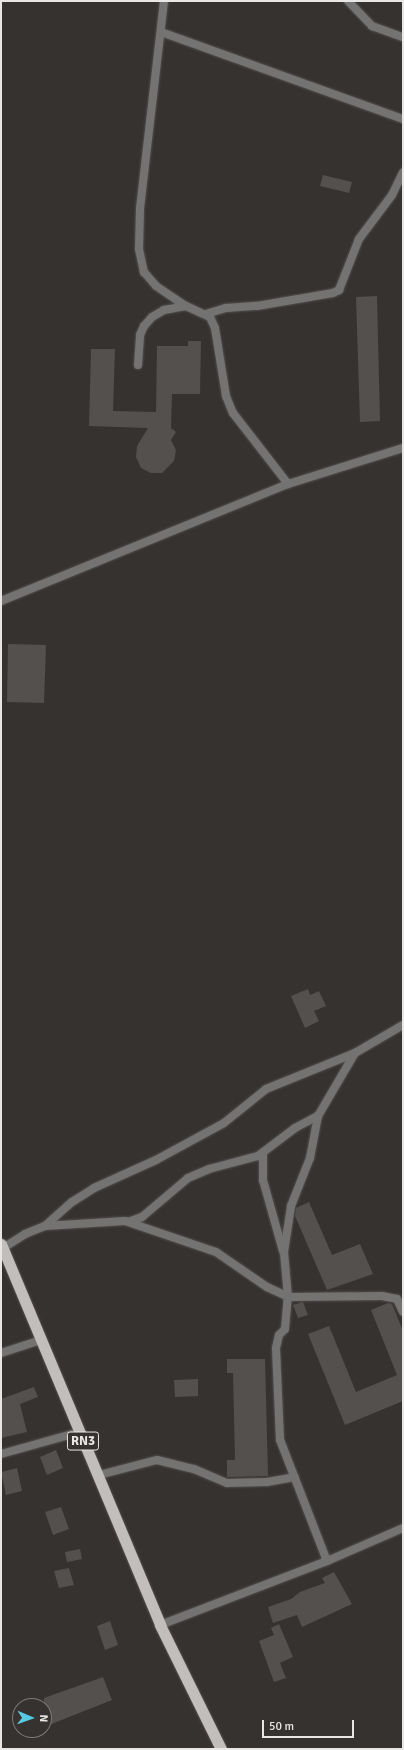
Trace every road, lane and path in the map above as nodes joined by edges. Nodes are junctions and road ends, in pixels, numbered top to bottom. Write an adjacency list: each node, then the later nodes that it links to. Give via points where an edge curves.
1 (164, 1): 3 (street)
2 (348, 1): 4 (street, via 372,26)
3 (161, 32): 5 (street); 7 (street, via 140,209 139,249 144,272 156,286)
4 (403, 37)
5 (403, 119)
6 (403, 172): 8 (street, via 392,195 359,240 339,290 257,306 226,308)
7 (186, 306): 8 (street); 9 (street, via 164,310 144,326 140,335)
8 (206, 314): 11 (street, via 216,328 226,396 233,413)
9 (138, 365)
10 (403, 448): 11 (street)
11 (288, 484): 12 (street)
12 (1, 601)
13 (403, 1024): 14 (street)
14 (355, 1053): 15 (street); 18 (street, via 266,1089 224,1123 156,1160 94,1188 72,1202)
15 (318, 1116): 16 (street, via 295,1128); 20 (street, via 310,1158 292,1206)
16 (263, 1153): 17 (street, via 188,1178 142,1217); 20 (street, via 262,1180)
17 (128, 1222): 18 (street); 21 (street, via 216,1252 267,1287)
18 (45, 1226): 19 (street, via 25,1234)
19 (3, 1252): 23 (highway, RN3)
20 (284, 1252): 21 (street)
21 (288, 1297): 22 (street, via 382,1296 397,1299); 28 (street, via 284,1329 279,1335 276,1348 275,1372 280,1440)
22 (403, 1312)
23 (41, 1340): 24 (street); 25 (highway, RN3)
24 (1, 1353)
25 (80, 1432): 26 (street); 27 (highway, RN3)
26 (1, 1454)
27 (98, 1475): 28 (street, via 157,1460 194,1469 227,1483 267,1482); 31 (highway, RN3)
28 (295, 1477): 30 (street)
29 (403, 1528): 30 (street)
30 (327, 1561): 31 (street)
31 (160, 1625): 32 (highway, RN3)
32 (221, 1749)

